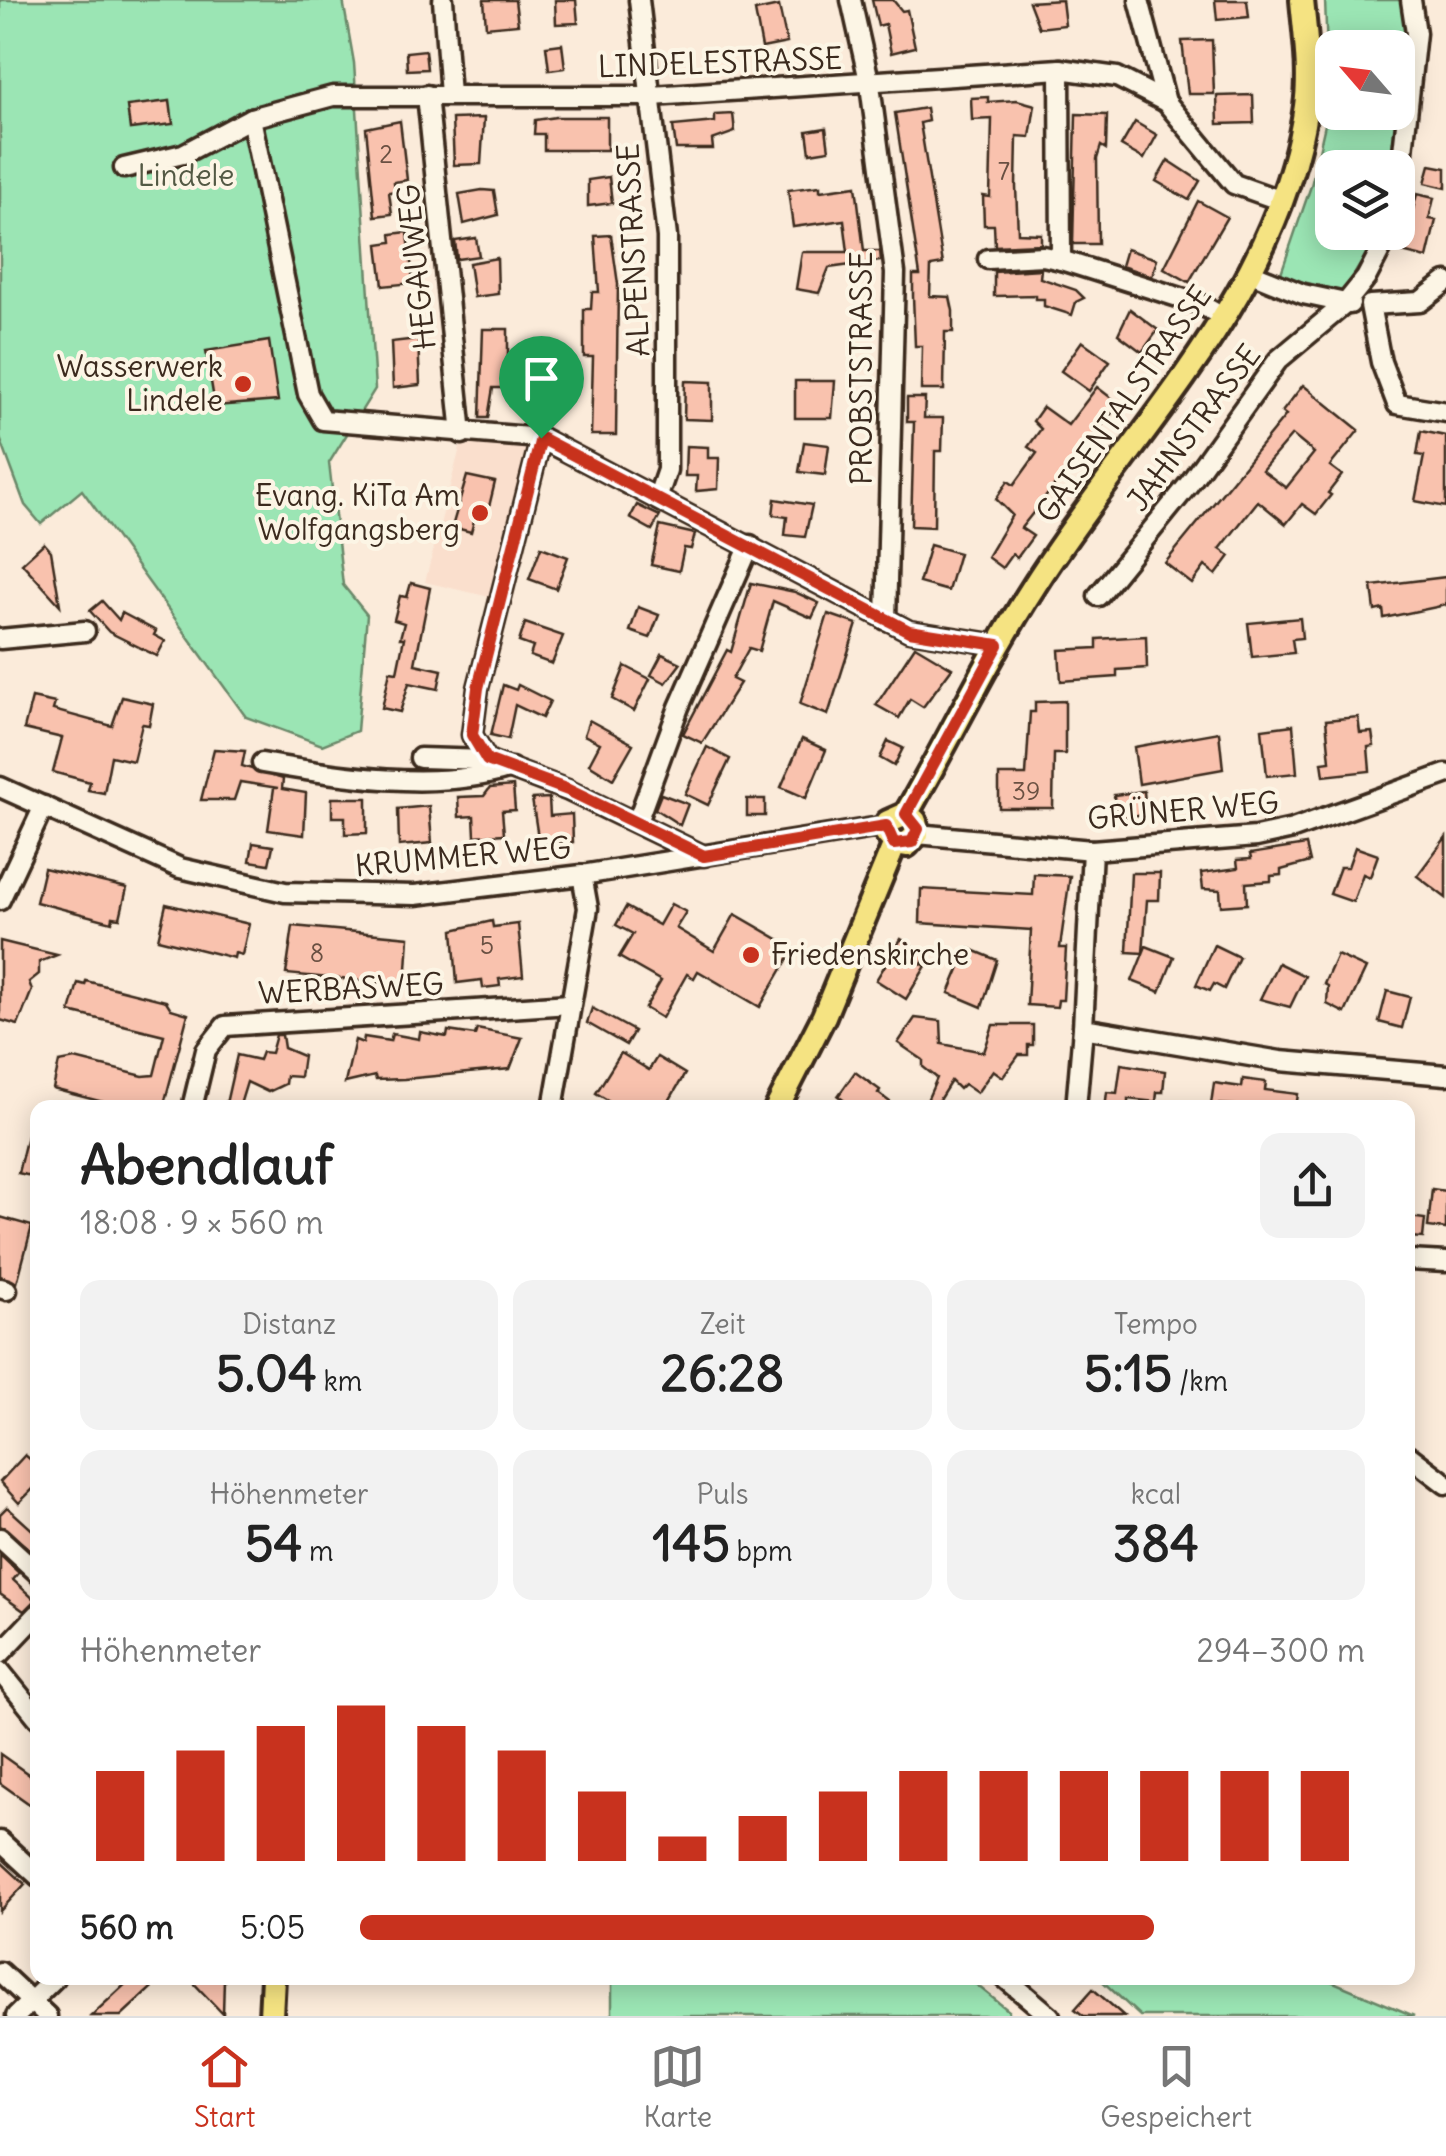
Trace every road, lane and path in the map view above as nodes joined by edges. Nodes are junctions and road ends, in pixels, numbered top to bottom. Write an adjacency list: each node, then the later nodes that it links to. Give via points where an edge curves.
1 (443, 0): 10 (street)
2 (639, 0): 11 (street, ALPENSTRASSE)
3 (851, 0): 8 (street, PROBSTSTRASSE)
4 (1139, 0): 12 (street)
5 (1302, 0): 16 (main road, GAISENTALSTRASSE, via 1306,103)
6 (1411, 0): 14 (street, via 1416,33)
7 (1060, 69): 8 (street, LINDELESTRASSE); 12 (street, LINDELESTRASSE, via 1117,78); 19 (street)
8 (870, 84): 11 (street, LINDELESTRASSE); 31 (street, PROBSTSTRASSE, via 895,273)
9 (426, 95): 10 (street, LINDELESTRASSE); 13 (street, LINDELESTRASSE, via 333,96); 26 (street, HEGAUWEG)
10 (450, 95): 11 (street, LINDELESTRASSE)
11 (652, 96): 28 (street, ALPENSTRASSE, via 667,237 667,470)
12 (1166, 102): 16 (street, LINDELESTRASSE, via 1234,184)
13 (251, 118): 15 (street, LINDELESTRASSE, via 183,154); 26 (street, via 308,394 323,420)
14 (1403, 150)
15 (124, 168)
16 (1282, 201): 20 (main road, GAISENTALSTRASSE)
17 (1381, 250): 22 (street, JAHNSTRASSE)
18 (988, 259): 19 (street)
19 (1061, 260): 24 (street)
20 (1250, 272): 22 (street); 24 (main road, GAISENTALSTRASSE)
21 (1446, 282): 23 (street, via 1420,302)
22 (1345, 304): 23 (street); 30 (street, JAHNSTRASSE, via 1278,360)
23 (1370, 305): 25 (street, via 1397,404)
24 (1223, 317): 34 (main road, GAISENTALSTRASSE)
25 (1446, 412)
26 (462, 434): 27 (street)
27 (541, 438): 28 (street); 36 (street, via 478,688 472,735)
28 (658, 496): 29 (street)
29 (750, 545): 31 (street); 42 (street, via 679,707)
30 (1098, 596)
31 (886, 620): 34 (street, via 909,631)
32 (85, 631): 33 (street)
33 (0, 638)
34 (998, 645): 43 (main road, GAISENTALSTRASSE)
35 (420, 758): 36 (street)
36 (487, 760): 38 (street)
37 (262, 763): 38 (street, via 336,776 487,776)
38 (511, 768): 42 (street)
39 (1446, 774): 44 (street, GRÜNER WEG, via 1292,829)
40 (0, 786): 41 (street, KRUMMER WEG)
41 (44, 806): 46 (street, KRUMMER WEG, via 180,868 285,892 415,894); 47 (street)
42 (638, 822): 45 (street)
43 (901, 829): 44 (street, GRÜNER WEG); 45 (street, KRUMMER WEG); 53 (main road, GAISENTALSTRASSE, via 824,1016)
44 (1092, 850): 49 (street)
45 (704, 856): 46 (street, KRUMMER WEG)
46 (582, 875): 48 (street, via 588,908)
47 (0, 900)
48 (570, 1004): 51 (street, WERBASWEG, via 225,1026 206,1050); 52 (street)
49 (1083, 1028): 50 (street, via 1280,1061); 54 (street)
50 (1446, 1075)
51 (194, 1100)
52 (555, 1100)
53 (781, 1100)
54 (1077, 1100)
55 (1415, 1260): 56 (street)
56 (1446, 1262)
57 (1415, 1460): 58 (street)
58 (1446, 1484)
59 (0, 1538): 60 (street)
60 (30, 1566)
61 (30, 1622): 62 (street)
62 (0, 1654)
63 (0, 1671): 64 (street)
64 (30, 1708)
65 (0, 1840): 66 (street)
66 (30, 1868)
67 (0, 1972): 71 (street)
68 (48, 1985): 71 (street)
69 (273, 1985): 75 (main road)
70 (1012, 1985): 72 (street)
71 (32, 2000): 73 (street); 74 (street)
72 (1040, 2013)
73 (16, 2016)
74 (47, 2016)
75 (271, 2016)

